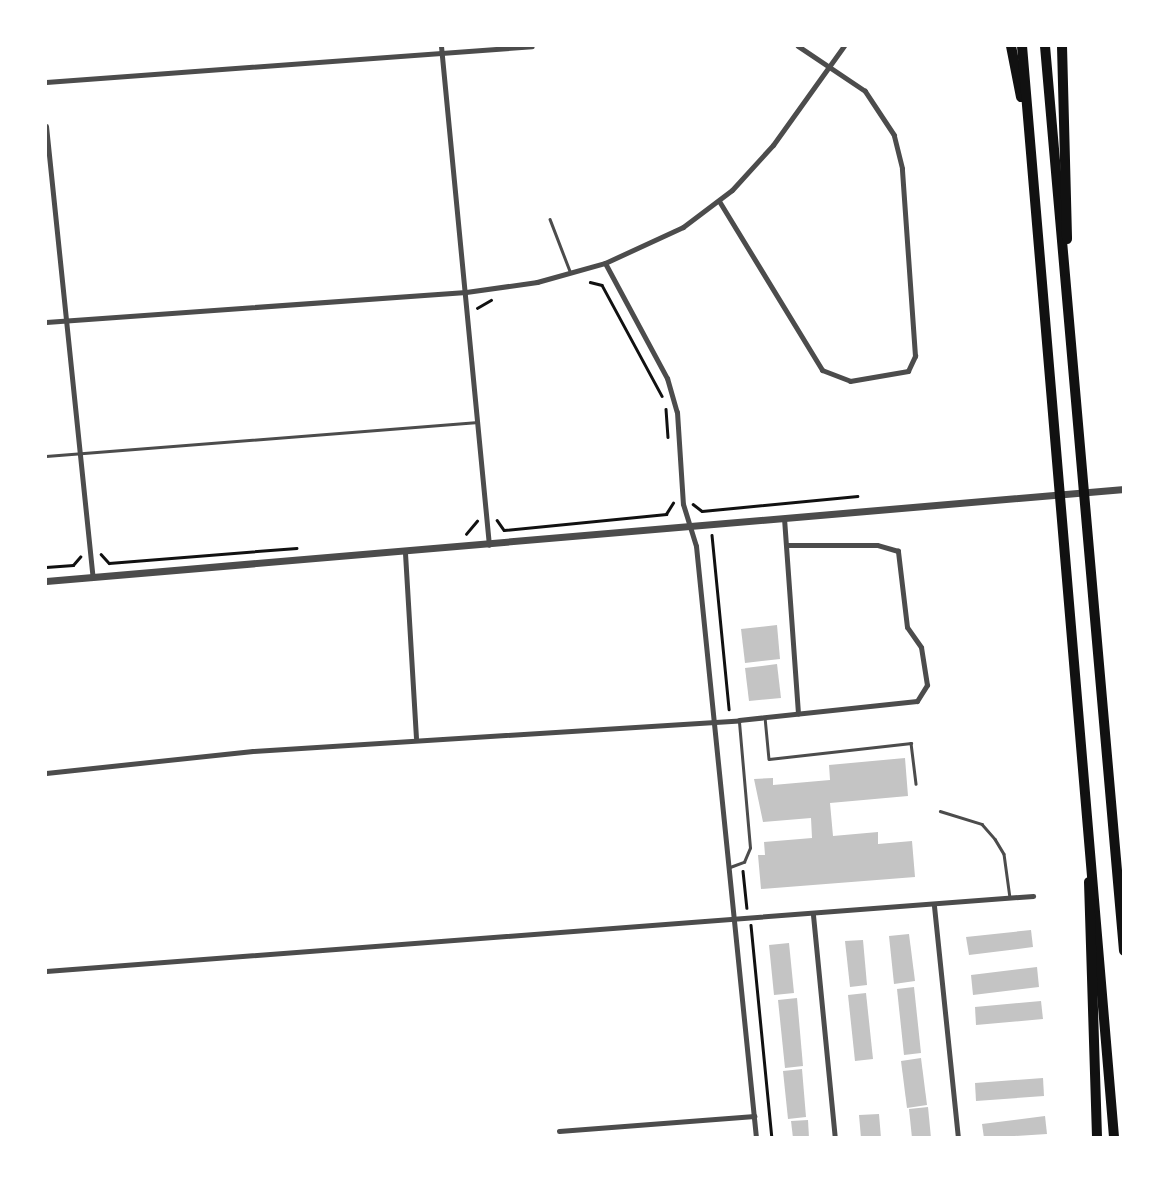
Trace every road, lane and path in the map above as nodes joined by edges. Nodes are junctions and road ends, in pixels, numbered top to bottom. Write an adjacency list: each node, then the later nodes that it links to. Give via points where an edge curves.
1 (441, 46): 9 (street)
2 (532, 46): 9 (street)
3 (798, 46): 10 (street)
4 (844, 46): 10 (street)
5 (1012, 46): 13 (highway)
6 (1022, 46): 13 (highway)
7 (1045, 46): 21 (highway)
8 (1062, 46): 21 (highway, via 1069,181)
9 (442, 54): 11 (street); 20 (street)
10 (830, 66): 15 (street, via 773,145); 15 (street, via 879,107 898,147 915,356 908,371 850,381 822,370)
11 (46, 82)
12 (46, 125): 14 (street)
13 (1031, 145): 58 (highway)
14 (49, 186): 24 (street)
15 (719, 201): 17 (street, via 659,240)
16 (550, 219): 18 (lane)
17 (605, 263): 18 (street); 33 (street, via 673,392)
18 (572, 274): 20 (street)
19 (590, 282): 27 (path, via 601,285 665,402)
20 (466, 292): 24 (street); 26 (street)
21 (1066, 292): 67 (highway)
22 (491, 300): 23 (path, via 481,302)
23 (477, 310)
24 (68, 320): 25 (street); 28 (street)
25 (46, 322)
26 (477, 422): 28 (lane); 37 (street)
27 (669, 451)
28 (81, 453): 29 (lane); 45 (street)
29 (46, 456)
30 (1124, 489): 36 (street)
31 (672, 492): 34 (path)
32 (857, 496): 35 (path)
33 (683, 504): 34 (path); 35 (path); 39 (street)
34 (673, 505): 37 (path, via 666,514 504,530 496,519)
35 (710, 510): 38 (path)
36 (784, 518): 38 (street); 42 (street)
37 (486, 520): 40 (path, via 477,521 468,534); 41 (street)
38 (711, 525): 39 (street); 49 (path)
39 (691, 526): 41 (street); 52 (street)
40 (454, 535)
41 (489, 545): 44 (street)
42 (787, 545): 50 (street); 50 (street, via 877,545 898,551 907,627 921,647 927,685 917,701)
43 (306, 547): 45 (path, via 109,563 101,554)
44 (405, 553): 47 (street); 54 (street)
45 (91, 555): 46 (path, via 81,556 72,565); 47 (street)
46 (46, 567)
47 (93, 578): 48 (street)
48 (46, 581)
49 (729, 709)
50 (798, 714): 51 (street)
51 (765, 717): 53 (street); 56 (lane, via 769,759 911,743)
52 (714, 719): 53 (street); 54 (street); 60 (street)
53 (739, 720): 60 (lane, via 750,848 744,862)
54 (416, 738): 55 (street)
55 (46, 773)
56 (916, 784)
57 (940, 811): 62 (lane, via 982,824 995,839 1004,854)
58 (1090, 836): 75 (highway, via 1088,927); 76 (highway)
59 (751, 866): 65 (path, via 741,873)
60 (730, 867): 66 (street)
61 (1033, 896): 62 (street)
62 (1010, 898): 63 (street)
63 (934, 906): 64 (street); 74 (street)
64 (813, 915): 65 (street); 73 (street)
65 (750, 919): 66 (street); 72 (path)
66 (735, 921): 68 (street, via 548,931); 69 (street)
67 (1124, 951)
68 (46, 971)
69 (754, 1116): 70 (street); 71 (street)
70 (559, 1130)
71 (756, 1138)
72 (772, 1138)
73 (835, 1138)
74 (958, 1138)
75 (1097, 1138)
76 (1114, 1138)

